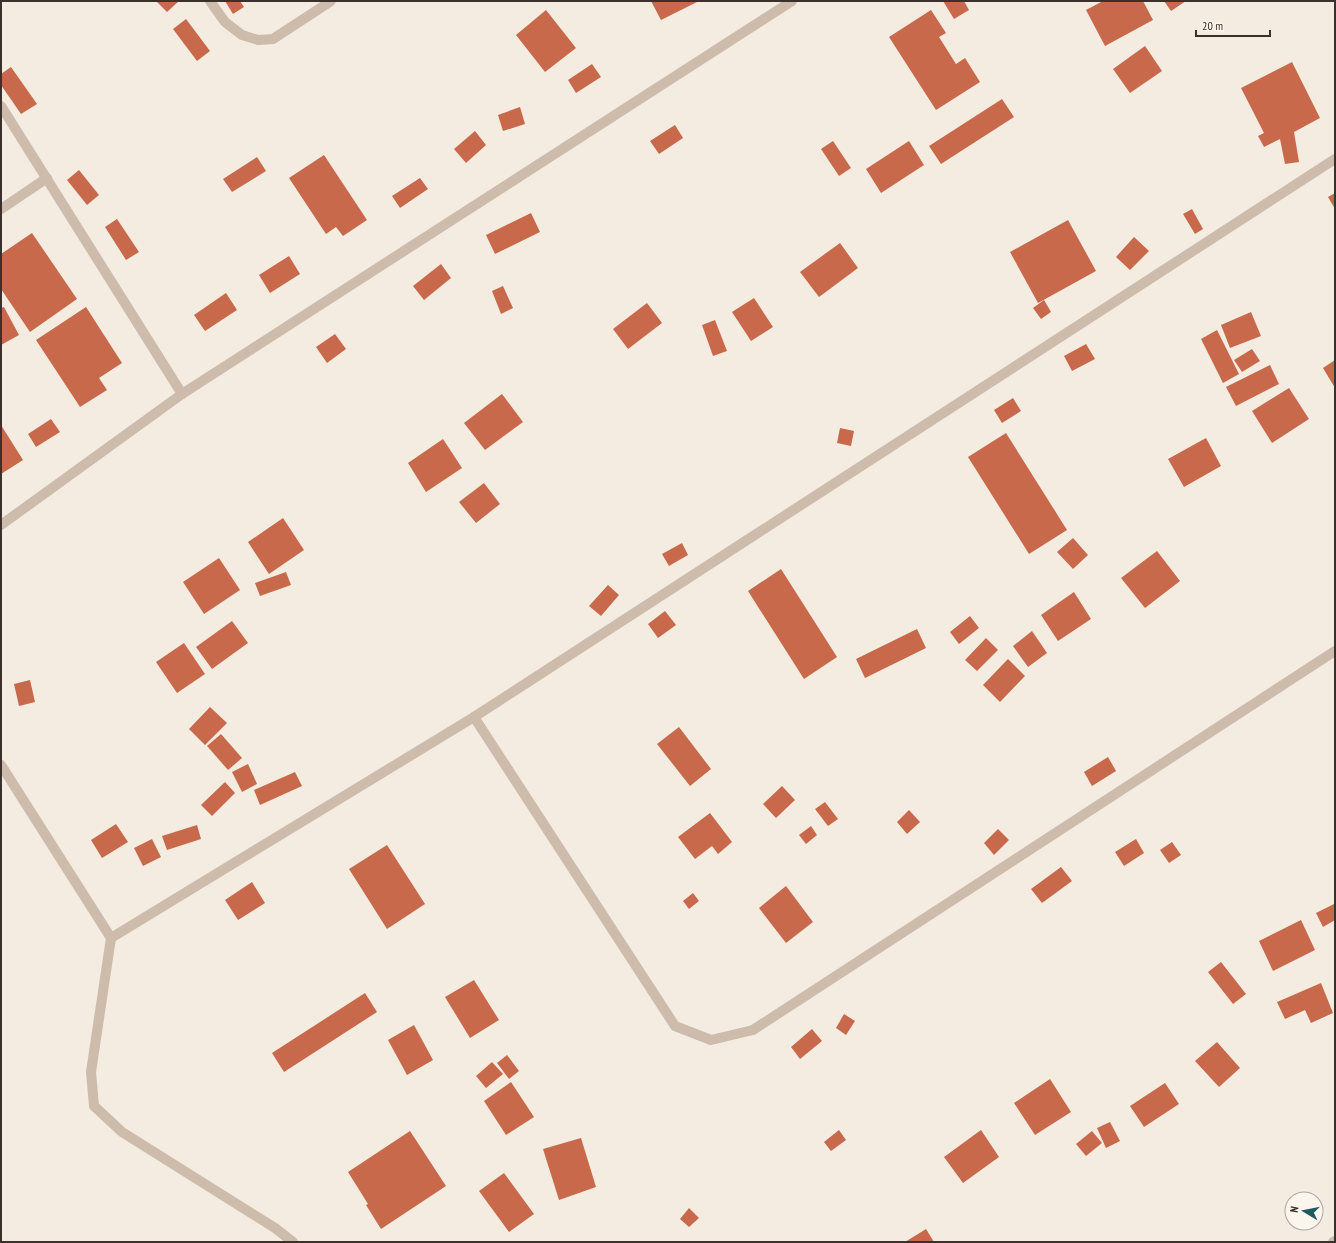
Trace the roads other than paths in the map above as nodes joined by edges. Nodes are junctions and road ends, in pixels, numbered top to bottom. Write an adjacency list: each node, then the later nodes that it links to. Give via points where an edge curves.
1 (210, 1): 2 (street, via 225,22 242,35 258,40 273,39)
2 (331, 1)
3 (792, 1): 8 (street)
4 (1, 106): 6 (street)
5 (1335, 159): 11 (street)
6 (47, 178): 7 (street); 8 (street)
7 (1, 210)
8 (182, 394): 9 (street)
9 (1, 525)
10 (1335, 650): 11 (street, via 753,1030 711,1040 675,1026)
11 (474, 717): 13 (street)
12 (1, 765): 13 (street)
13 (111, 938): 14 (street, via 91,1072 94,1106 122,1132 275,1228)
14 (293, 1242)

